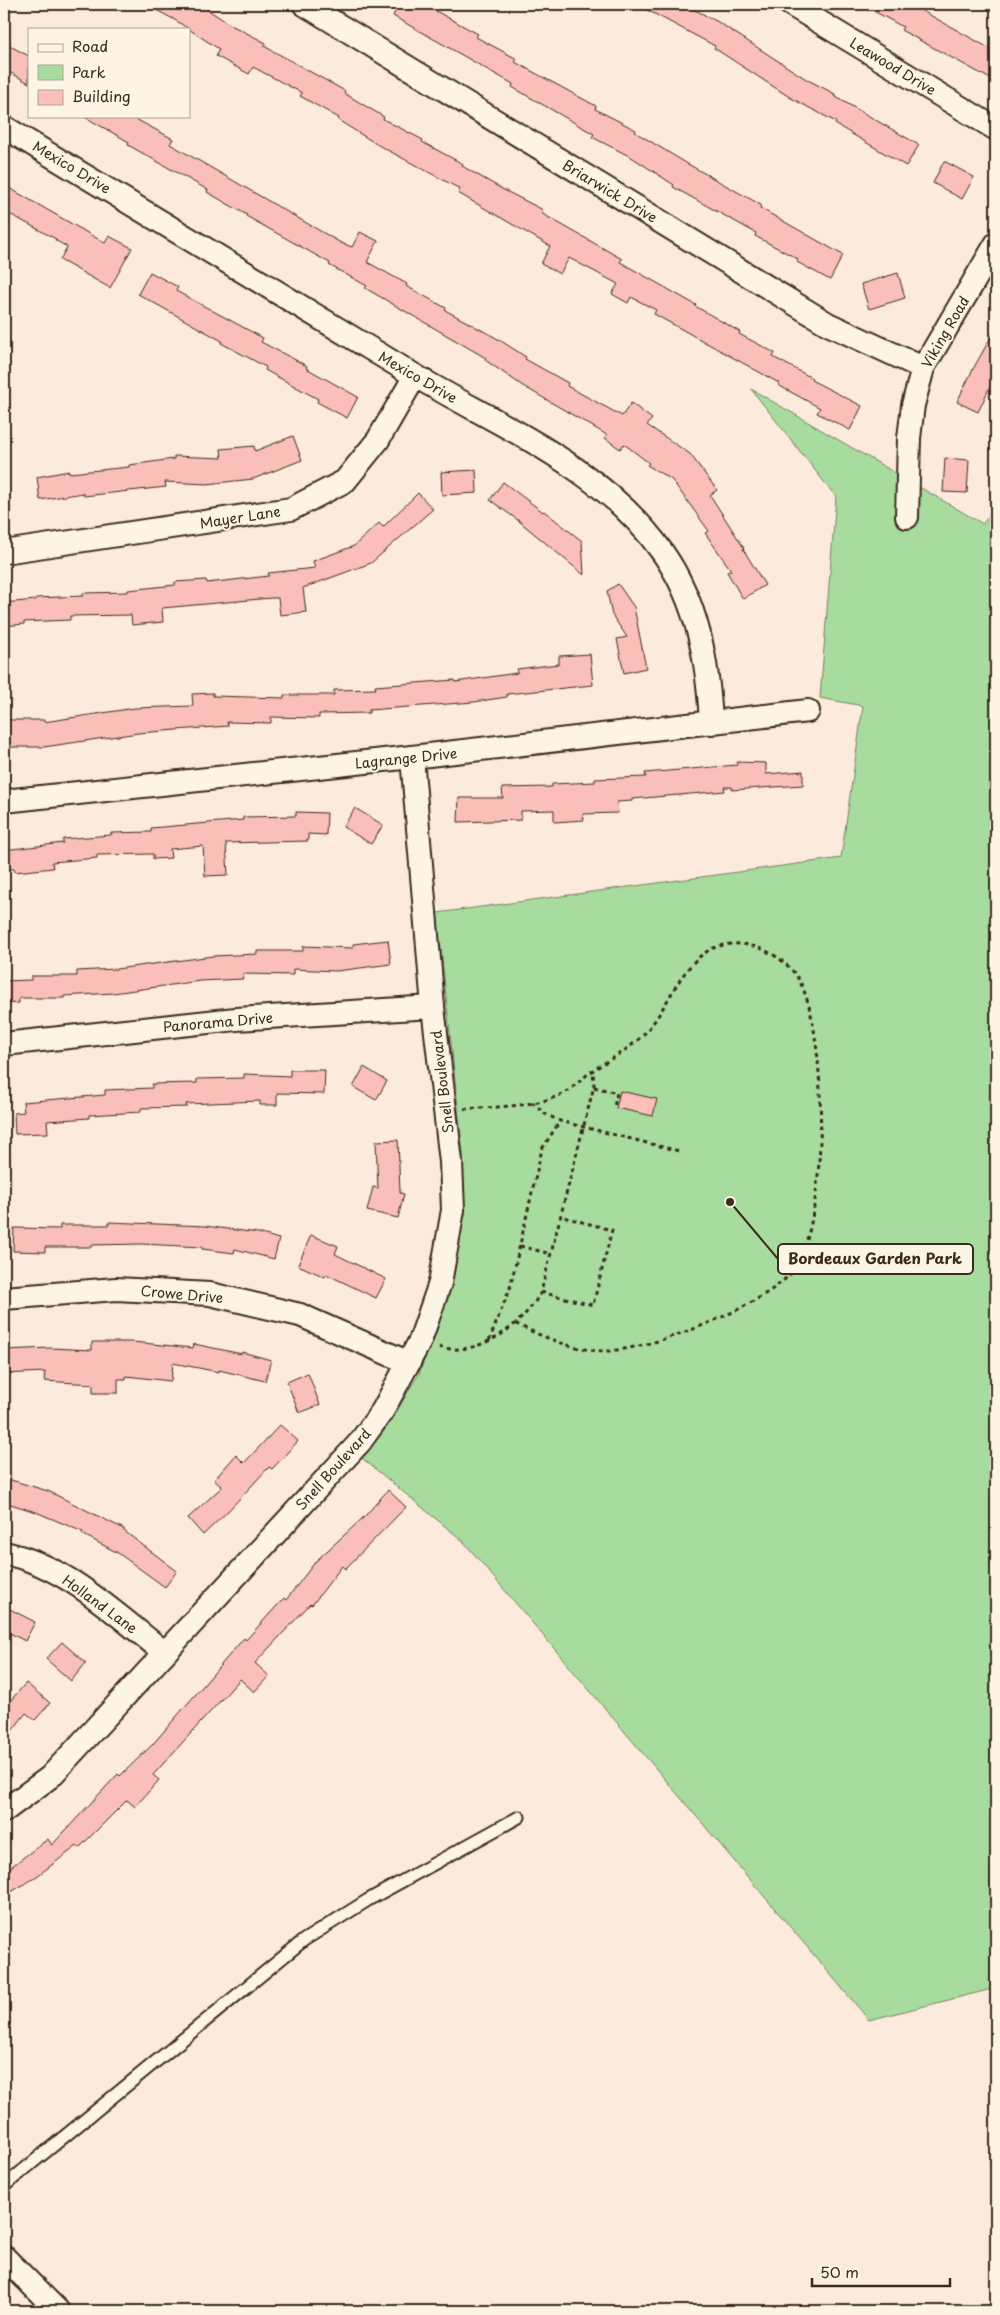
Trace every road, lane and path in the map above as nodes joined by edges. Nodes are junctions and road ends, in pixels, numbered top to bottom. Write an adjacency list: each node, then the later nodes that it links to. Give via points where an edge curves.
1 (304, 4): 6 (street, Briarwick Drive, via 828,324)
2 (790, 4): 4 (street, Leawood Drive)
3 (4, 127): 7 (street, Mexico Drive)
4 (996, 129)
5 (996, 244): 6 (street, Viking Road)
6 (923, 368): 8 (street, Viking Road, via 913,405 909,438)
7 (415, 376): 9 (street, Mayer Lane, via 378,440 345,481 291,509); 11 (street, Mexico Drive, via 549,450 623,506 663,552 686,592 695,617 709,677)
8 (907, 517)
9 (4, 552)
10 (808, 711): 11 (street, Lagrange Drive)
11 (712, 723): 12 (street, Lagrange Drive)
12 (412, 757): 13 (street, Lagrange Drive); 14 (street, Snell Boulevard)
13 (4, 801)
14 (433, 1008): 15 (street, Panorama Drive, via 236,1019); 20 (street, Snell Boulevard)
15 (4, 1044)
16 (593, 1070): 17 (path); 18 (path, via 564,1093); 29 (path, via 641,1037 664,1007 686,969 712,949 728,944 748,945 766,951 782,962 796,975 807,1000 818,1066 821,1128 818,1175 801,1257 792,1273 766,1293 717,1319 671,1338 635,1348 601,1351 569,1346)
17 (594, 1087): 19 (path, via 617,1093); 22 (path)
18 (532, 1102): 20 (path); 21 (path, via 545,1114)
19 (614, 1107)
20 (445, 1111): 30 (street, Snell Boulevard, via 453,1210 440,1283)
21 (560, 1121): 22 (path); 25 (path, via 542,1149)
22 (583, 1128): 23 (path); 24 (path)
23 (679, 1151)
24 (560, 1216): 26 (path); 27 (path, via 612,1230 592,1305)
25 (520, 1246): 26 (path); 31 (path, via 510,1288)
26 (551, 1254): 27 (path)
27 (541, 1292): 29 (path)
28 (4, 1298): 32 (street, Crowe Drive, via 116,1289 210,1294 300,1315)
29 (514, 1323): 31 (path)
30 (420, 1341): 31 (path, via 453,1350); 32 (street, Snell Boulevard)
31 (488, 1341)
32 (409, 1363): 34 (street, Snell Boulevard, via 383,1410 360,1442)
33 (4, 1553): 34 (street, Holland Lane, via 57,1573)
34 (164, 1652): 35 (street, Snell Boulevard, via 50,1777)
35 (4, 1811)
36 (519, 1816): 37 (lane, via 368,1900 304,1940)
37 (4, 2186)
38 (4, 2257): 39 (street)
39 (58, 2311)

